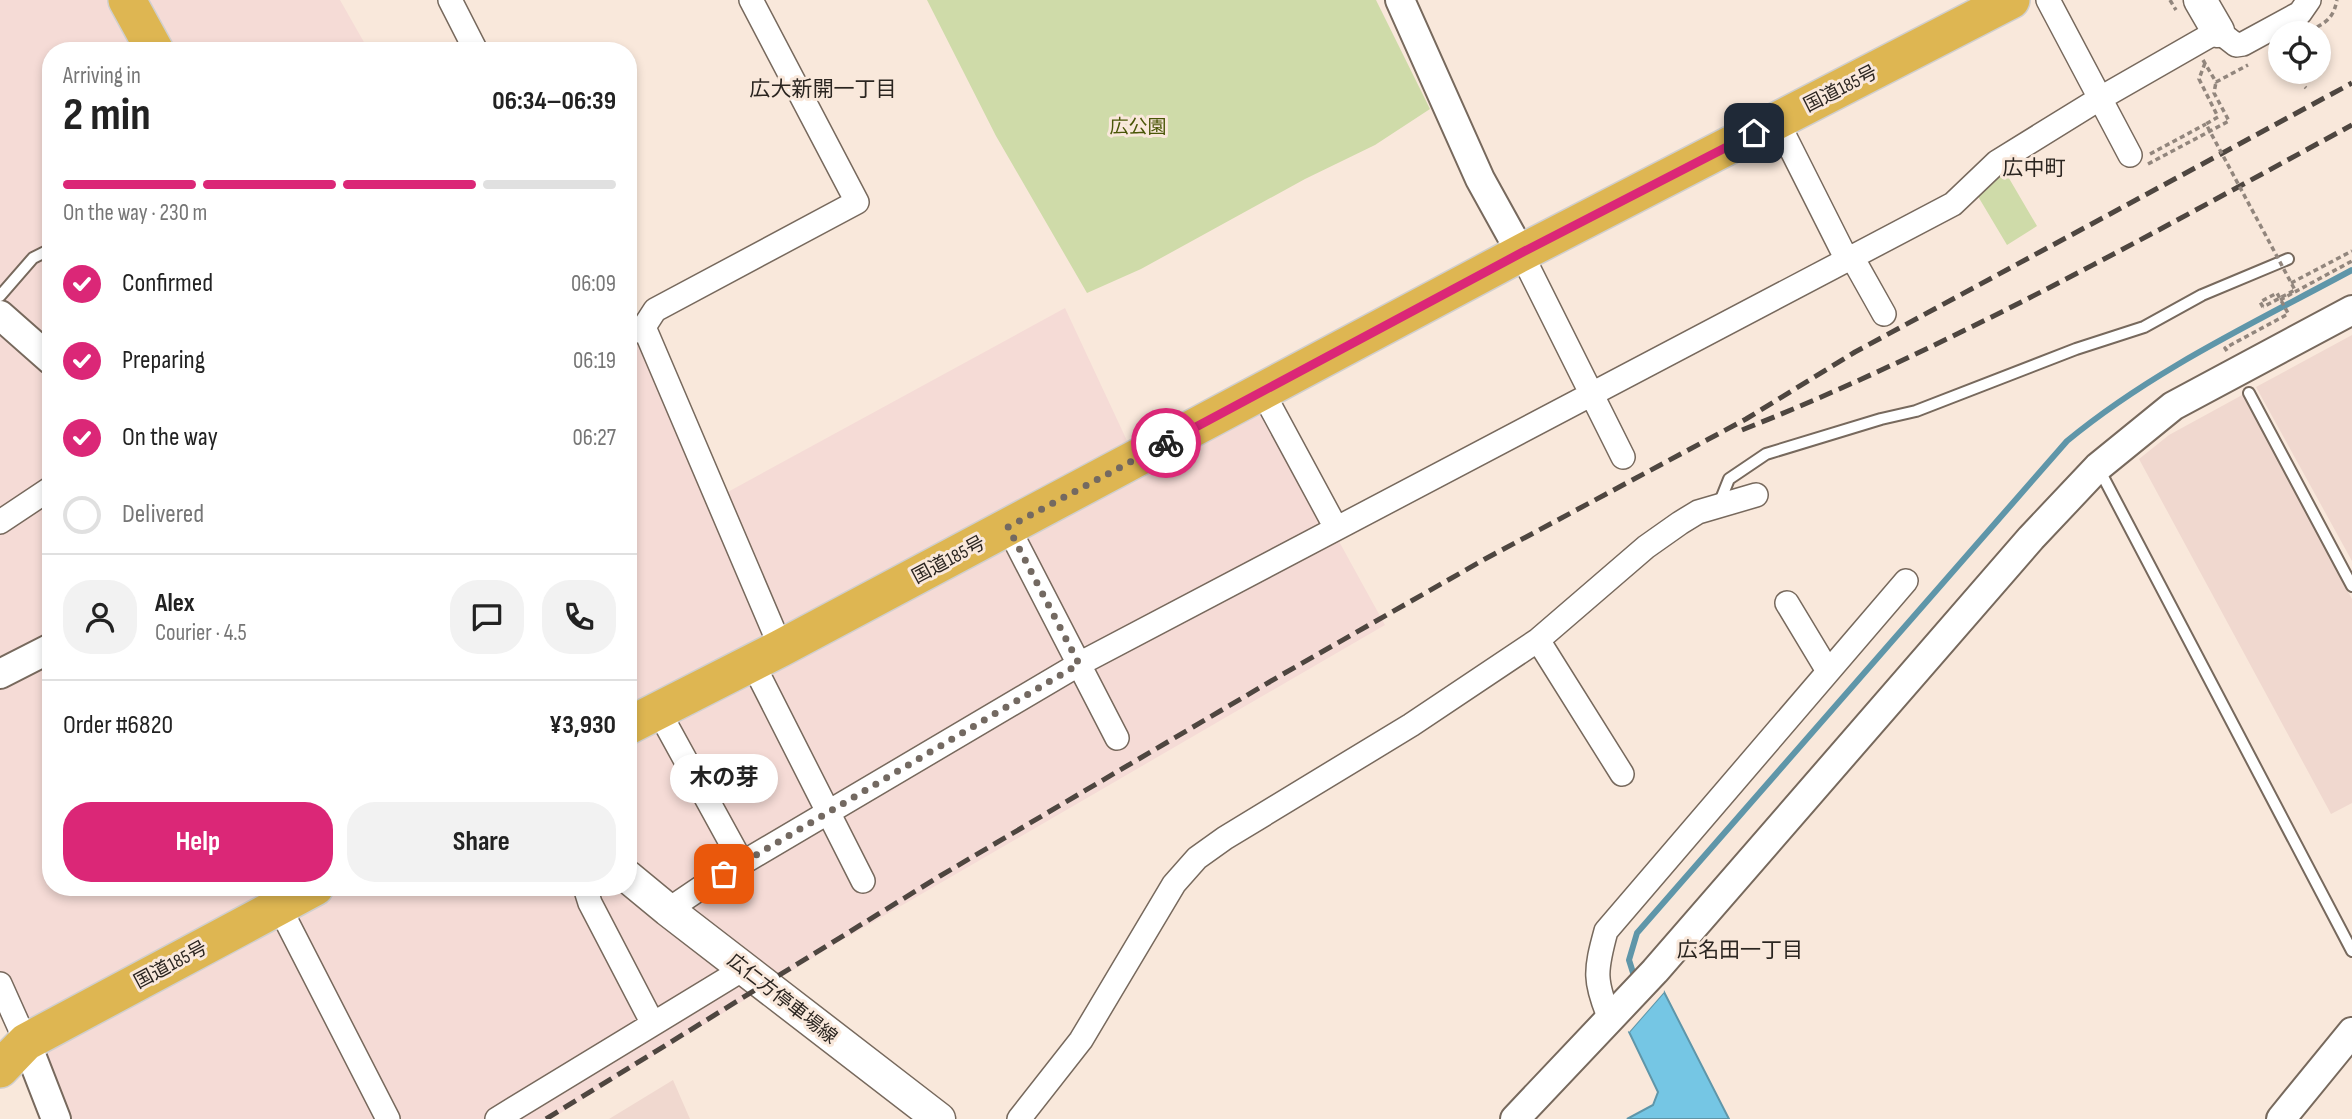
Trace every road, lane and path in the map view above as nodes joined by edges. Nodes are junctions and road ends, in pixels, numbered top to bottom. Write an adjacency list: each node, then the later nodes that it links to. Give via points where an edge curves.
1 (127, 0): 12 (highway)
2 (153, 0): 13 (highway)
3 (450, 0): 14 (street)
4 (751, 0): 33 (street, via 857,202 655,310)
5 (1400, 0): 23 (street, via 1480,179)
6 (2011, 0): 18 (highway, 国道185号)
7 (2048, 0): 17 (street)
8 (2309, 0): 10 (street, via 2300,13 2236,45)
9 (2337, 0): 11 (path)
10 (2209, 10): 17 (street)
11 (2328, 21)
12 (150, 42)
13 (176, 42)
14 (471, 42)
15 (2205, 63): 19 (path, bridge, via 2199,79 2218,117)
16 (2216, 82): 20 (path, via 2214,93 2228,121)
17 (2099, 99): 20 (street); 24 (street, via 1997,162 1953,204)
18 (1777, 121): 23 (highway, 国道185号); 24 (street)
19 (2206, 124): 20 (path); 27 (path, bridge)
20 (2138, 160)
21 (2352, 251): 27 (path)
22 (42, 253): 28 (lane)
23 (1521, 253): 37 (highway, 国道185号); 39 (street)
24 (1850, 258): 31 (street); 39 (street)
25 (2288, 259): 44 (lane, via 2202,295 2144,327 1916,411 1766,454 1729,479)
26 (2352, 261): 29 (path, bridge)
27 (2291, 283): 29 (path, bridge, via 2295,290 2263,307 2260,302 2277,293)
28 (0, 296)
29 (2281, 301): 35 (path, via 2288,314 2225,348)
30 (2352, 310): 41 (street, via 2173,406)
31 (1884, 314)
32 (0, 315): 36 (street)
33 (637, 329)
34 (637, 332): 53 (street)
35 (2227, 351)
36 (42, 352)
37 (1262, 391): 46 (highway, 国道185号); 47 (street)
38 (2249, 393): 49 (lane)
39 (1591, 395): 40 (street); 47 (street)
40 (1623, 457)
41 (2098, 467): 67 (lane); 70 (street)
42 (42, 494): 45 (street)
43 (1756, 495): 44 (street)
44 (1718, 506): 51 (street, via 1698,512 1646,547)
45 (0, 522)
46 (1008, 527): 53 (highway, 国道185号); 54 (street)
47 (1336, 528): 54 (street)
48 (1906, 581): 55 (street)
49 (2352, 586)
50 (1787, 603): 55 (street)
51 (1538, 640): 59 (street); 79 (street, via 1198,858 1174,884 1081,1040)
52 (42, 653): 56 (street)
53 (766, 655): 57 (highway, 国道185号); 60 (street)
54 (1079, 664): 58 (street); 60 (street)
55 (1828, 671): 70 (street, via 1606,931 1596,968 1601,997)
56 (0, 674)
57 (643, 718): 61 (street)
58 (1117, 738)
59 (1622, 774)
60 (828, 812): 61 (street); 62 (street)
61 (742, 863): 66 (street)
62 (863, 881)
63 (637, 884): 66 (main road, 広仁方停車場線)
64 (274, 896): 73 (highway, 国道185号); 76 (street)
65 (588, 896): 71 (street)
66 (668, 910): 68 (main road, 広仁方停車場線)
67 (2352, 951)
68 (745, 968): 71 (street); 78 (main road, 広仁方停車場線)
69 (0, 984): 73 (street)
70 (1615, 1014): 80 (street)
71 (653, 1024): 77 (street)
72 (2352, 1032): 81 (street)
73 (13, 1044): 74 (highway, 国道185号); 75 (street)
74 (0, 1069)
75 (56, 1119)
76 (388, 1119)
77 (497, 1119)
78 (939, 1119)
79 (1019, 1119)
80 (1515, 1119)
81 (2281, 1119)

